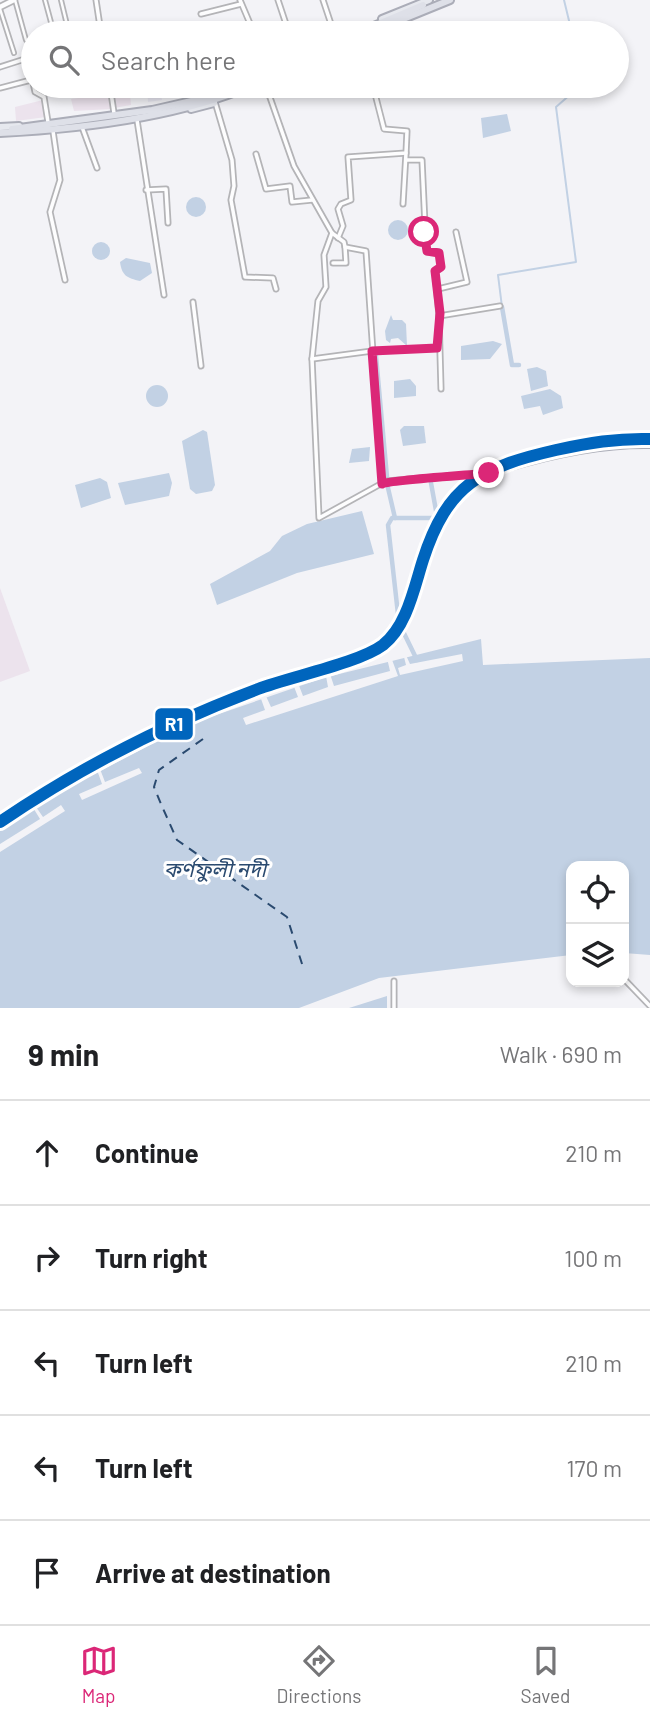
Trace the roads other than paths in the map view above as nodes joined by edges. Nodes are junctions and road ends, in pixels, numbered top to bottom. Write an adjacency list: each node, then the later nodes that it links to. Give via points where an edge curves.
1 (14, 0): 12 (street); 24 (street)
2 (45, 0): 14 (street)
3 (61, 0): 15 (street)
4 (96, 0): 16 (street)
5 (278, 0): 18 (street)
6 (323, 0): 19 (street)
7 (429, 0): 20 (main road)
8 (438, 0): 21 (highway)
9 (450, 0): 22 (highway)
10 (456, 0): 23 (main road)
11 (241, 2): 13 (street); 17 (street)
12 (0, 8): 25 (street)
13 (201, 14)
14 (51, 21)
15 (66, 21)
16 (100, 21)
17 (249, 21)
18 (285, 21)
19 (330, 21)
20 (379, 21)
21 (386, 21)
22 (398, 21)
23 (404, 21)
24 (21, 23)
25 (15, 53)
26 (21, 60): 27 (street)
27 (0, 66)
28 (21, 83): 29 (street)
29 (0, 88)
30 (44, 98): 42 (street)
31 (112, 98): 40 (street)
32 (199, 98): 38 (main road)
33 (205, 98): 44 (highway, via 152,110)
34 (217, 98): 44 (highway, via 153,115)
35 (226, 98): 39 (main road)
36 (270, 98): 51 (street, via 294,166)
37 (376, 98): 46 (street, via 384,129 407,131)
38 (196, 99): 40 (main road)
39 (215, 102): 41 (main road); 60 (street, via 232,160 230,200 245,277 273,278)
40 (114, 113): 42 (main road)
41 (137, 120): 43 (main road); 50 (street)
42 (48, 122): 44 (main road)
43 (82, 127): 45 (main road); 49 (street)
44 (0, 129): 45 (main road)
45 (53, 131): 59 (street, via 60,180 50,212)
46 (406, 153): 48 (street); 56 (street, via 348,157 351,200 338,208 343,226)
47 (256, 154): 51 (street, via 266,189 290,186 292,202)
48 (407, 160): 52 (street); 61 (street, via 422,160 426,247 439,253)
49 (97, 168)
50 (146, 190): 53 (street, via 166,189); 62 (street)
51 (313, 200): 55 (street)
52 (403, 204)
53 (168, 223)
54 (456, 232): 61 (street, via 467,282)
55 (332, 233): 56 (street); 68 (street, via 324,255 326,287 318,301)
56 (338, 237): 57 (street)
57 (345, 247): 58 (street, via 346,263); 67 (street, via 366,251)
58 (333, 263)
59 (65, 280)
60 (276, 289)
61 (438, 289): 65 (street)
62 (164, 295)
63 (193, 302): 69 (street)
64 (500, 306): 65 (street)
65 (439, 316): 66 (street)
66 (437, 348): 67 (street); 70 (street)
67 (372, 351): 68 (street); 73 (street)
68 (312, 359): 73 (street, via 319,518)
69 (201, 366)
70 (441, 389)
71 (650, 444): 72 (highway, via 621,443 568,452)
72 (489, 473): 73 (street)
73 (386, 482)
74 (394, 981): 77 (street)
75 (629, 984): 76 (street)
76 (650, 1006)
77 (394, 1008)

